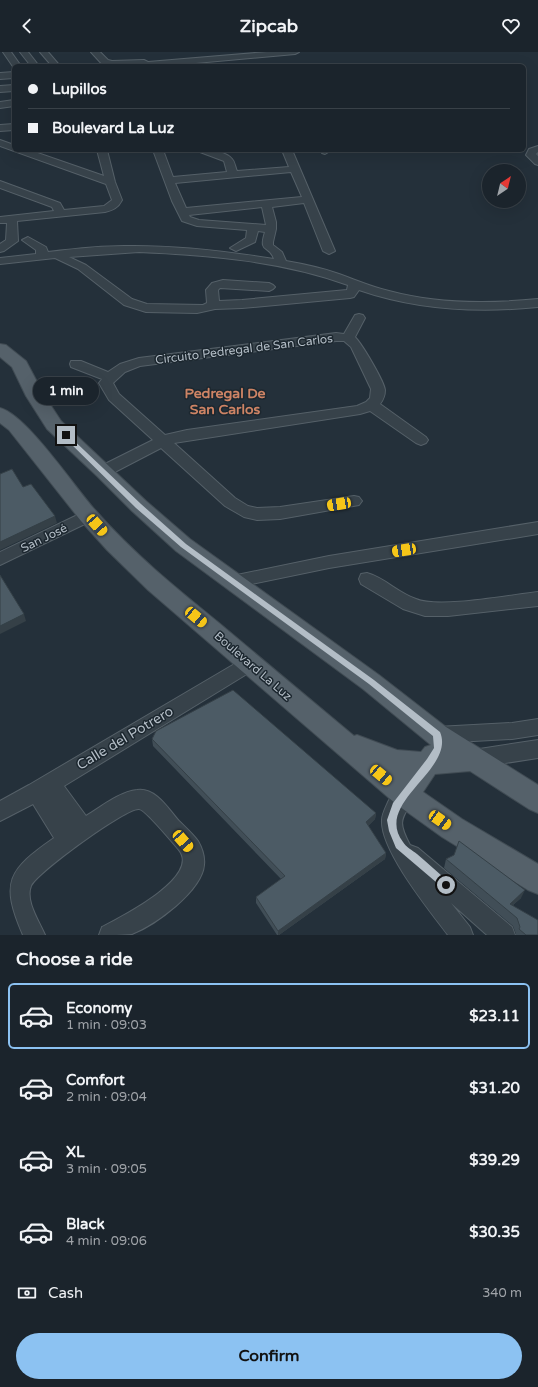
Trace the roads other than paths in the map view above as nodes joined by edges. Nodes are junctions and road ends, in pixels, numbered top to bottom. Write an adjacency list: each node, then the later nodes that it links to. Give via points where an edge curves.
1 (7, 52): 7 (street)
2 (24, 52): 8 (street)
3 (44, 52): 9 (street)
4 (96, 52): 5 (street, via 105,62 112,64 170,57 187,59)
5 (222, 52)
6 (295, 52): 10 (street)
7 (16, 64)
8 (33, 64)
9 (54, 64)
10 (158, 64)
11 (0, 67): 12 (street)
12 (7, 76)
13 (12, 88): 14 (street)
14 (0, 89)
15 (12, 103): 16 (street)
16 (0, 105)
17 (12, 127): 18 (street)
18 (0, 128)
19 (0, 143): 20 (street)
20 (12, 147)
21 (538, 149): 27 (street, via 532,151 531,155)
22 (102, 152): 31 (street)
23 (159, 152): 30 (street)
24 (208, 152): 29 (street, via 228,160)
25 (287, 152): 28 (street)
26 (39, 154): 31 (street)
27 (538, 162)
28 (295, 170): 29 (street); 33 (street)
29 (233, 175): 30 (street)
30 (170, 180): 35 (street)
31 (110, 182): 36 (street, via 117,200 111,207)
32 (0, 184): 36 (street, via 56,205)
33 (307, 200): 34 (street); 47 (street)
34 (266, 204): 35 (street); 41 (street)
35 (182, 212): 39 (street, via 186,219 197,223)
36 (61, 214): 40 (street)
37 (12, 218): 38 (street); 40 (street); 43 (street)
38 (0, 220)
39 (253, 227): 41 (street); 42 (street)
40 (28, 228): 43 (street); 48 (street)
41 (271, 229): 44 (street)
42 (251, 240): 44 (street); 45 (street)
43 (12, 241): 46 (street)
44 (267, 242): 51 (street)
45 (236, 248): 48 (street, via 114,242); 51 (street)
46 (0, 249)
47 (329, 251)
48 (42, 253): 49 (street); 50 (street); 52 (street)
49 (0, 254)
50 (57, 255): 51 (street, via 138,249); 57 (street, via 82,267 136,306 197,309)
51 (279, 259): 53 (street, via 334,267); 54 (street)
52 (0, 261)
53 (371, 279)
54 (354, 284): 56 (street, via 384,294 424,302 467,306); 57 (street, via 350,294)
55 (269, 288): 57 (street, via 216,285 212,290)
56 (538, 303)
57 (213, 305)
58 (360, 318): 59 (street)
59 (348, 338): 62 (street, Circuito Pedregal de San Carlos, via 336,337 139,362 121,369); 63 (street, Circuito Pedregal de San Carlos, via 356,345 378,389 376,399)
60 (0, 349): 65 (main road, via 20,365 35,396)
61 (76, 364): 62 (street)
62 (110, 378): 68 (street, via 106,383 114,397)
63 (371, 405): 67 (street); 68 (street, via 360,410)
64 (0, 414): 66 (main road, Boulevard La Luz, via 16,426)
65 (54, 425): 66 (main road); 69 (main road)
66 (26, 438): 71 (main road, Boulevard La Luz)
67 (421, 440)
68 (162, 441): 69 (street); 70 (street, via 230,502 244,511 257,514 280,513)
69 (104, 471): 75 (main road, via 183,546)
70 (354, 501)
71 (88, 516): 73 (street, San José); 77 (main road, Boulevard La Luz, via 135,565)
72 (538, 528): 75 (street, via 322,564)
73 (0, 559)
74 (367, 579): 76 (street, via 409,604 425,609 448,609)
75 (232, 582): 81 (main road, via 371,682)
76 (538, 599)
77 (249, 664): 80 (main road, Boulevard La Luz); 85 (street, Calle del Potrero)
78 (538, 727): 79 (street)
79 (512, 731): 81 (street); 82 (street)
80 (334, 735): 84 (main road, via 396,762); 86 (main road, Boulevard La Luz)
81 (437, 735): 83 (main road); 84 (main road, via 438,748)
82 (530, 751): 83 (street)
83 (473, 759): 84 (main road); 87 (main road)
84 (430, 762): 86 (main road)
85 (43, 788): 88 (street, Calle del Potrero); 89 (street)
86 (405, 795): 90 (street, via 396,806 392,820); 91 (main road, Boulevard La Luz, via 452,828)
87 (538, 800)
88 (0, 810)
89 (75, 835): 92 (street, via 31,868 20,886 22,907); 93 (street, via 133,799 144,800 193,852 194,867 183,886 172,896)
90 (400, 845): 94 (street, via 423,884); 95 (street)
91 (538, 880)
92 (34, 935)
93 (110, 935)
94 (462, 935)
95 (504, 935)

